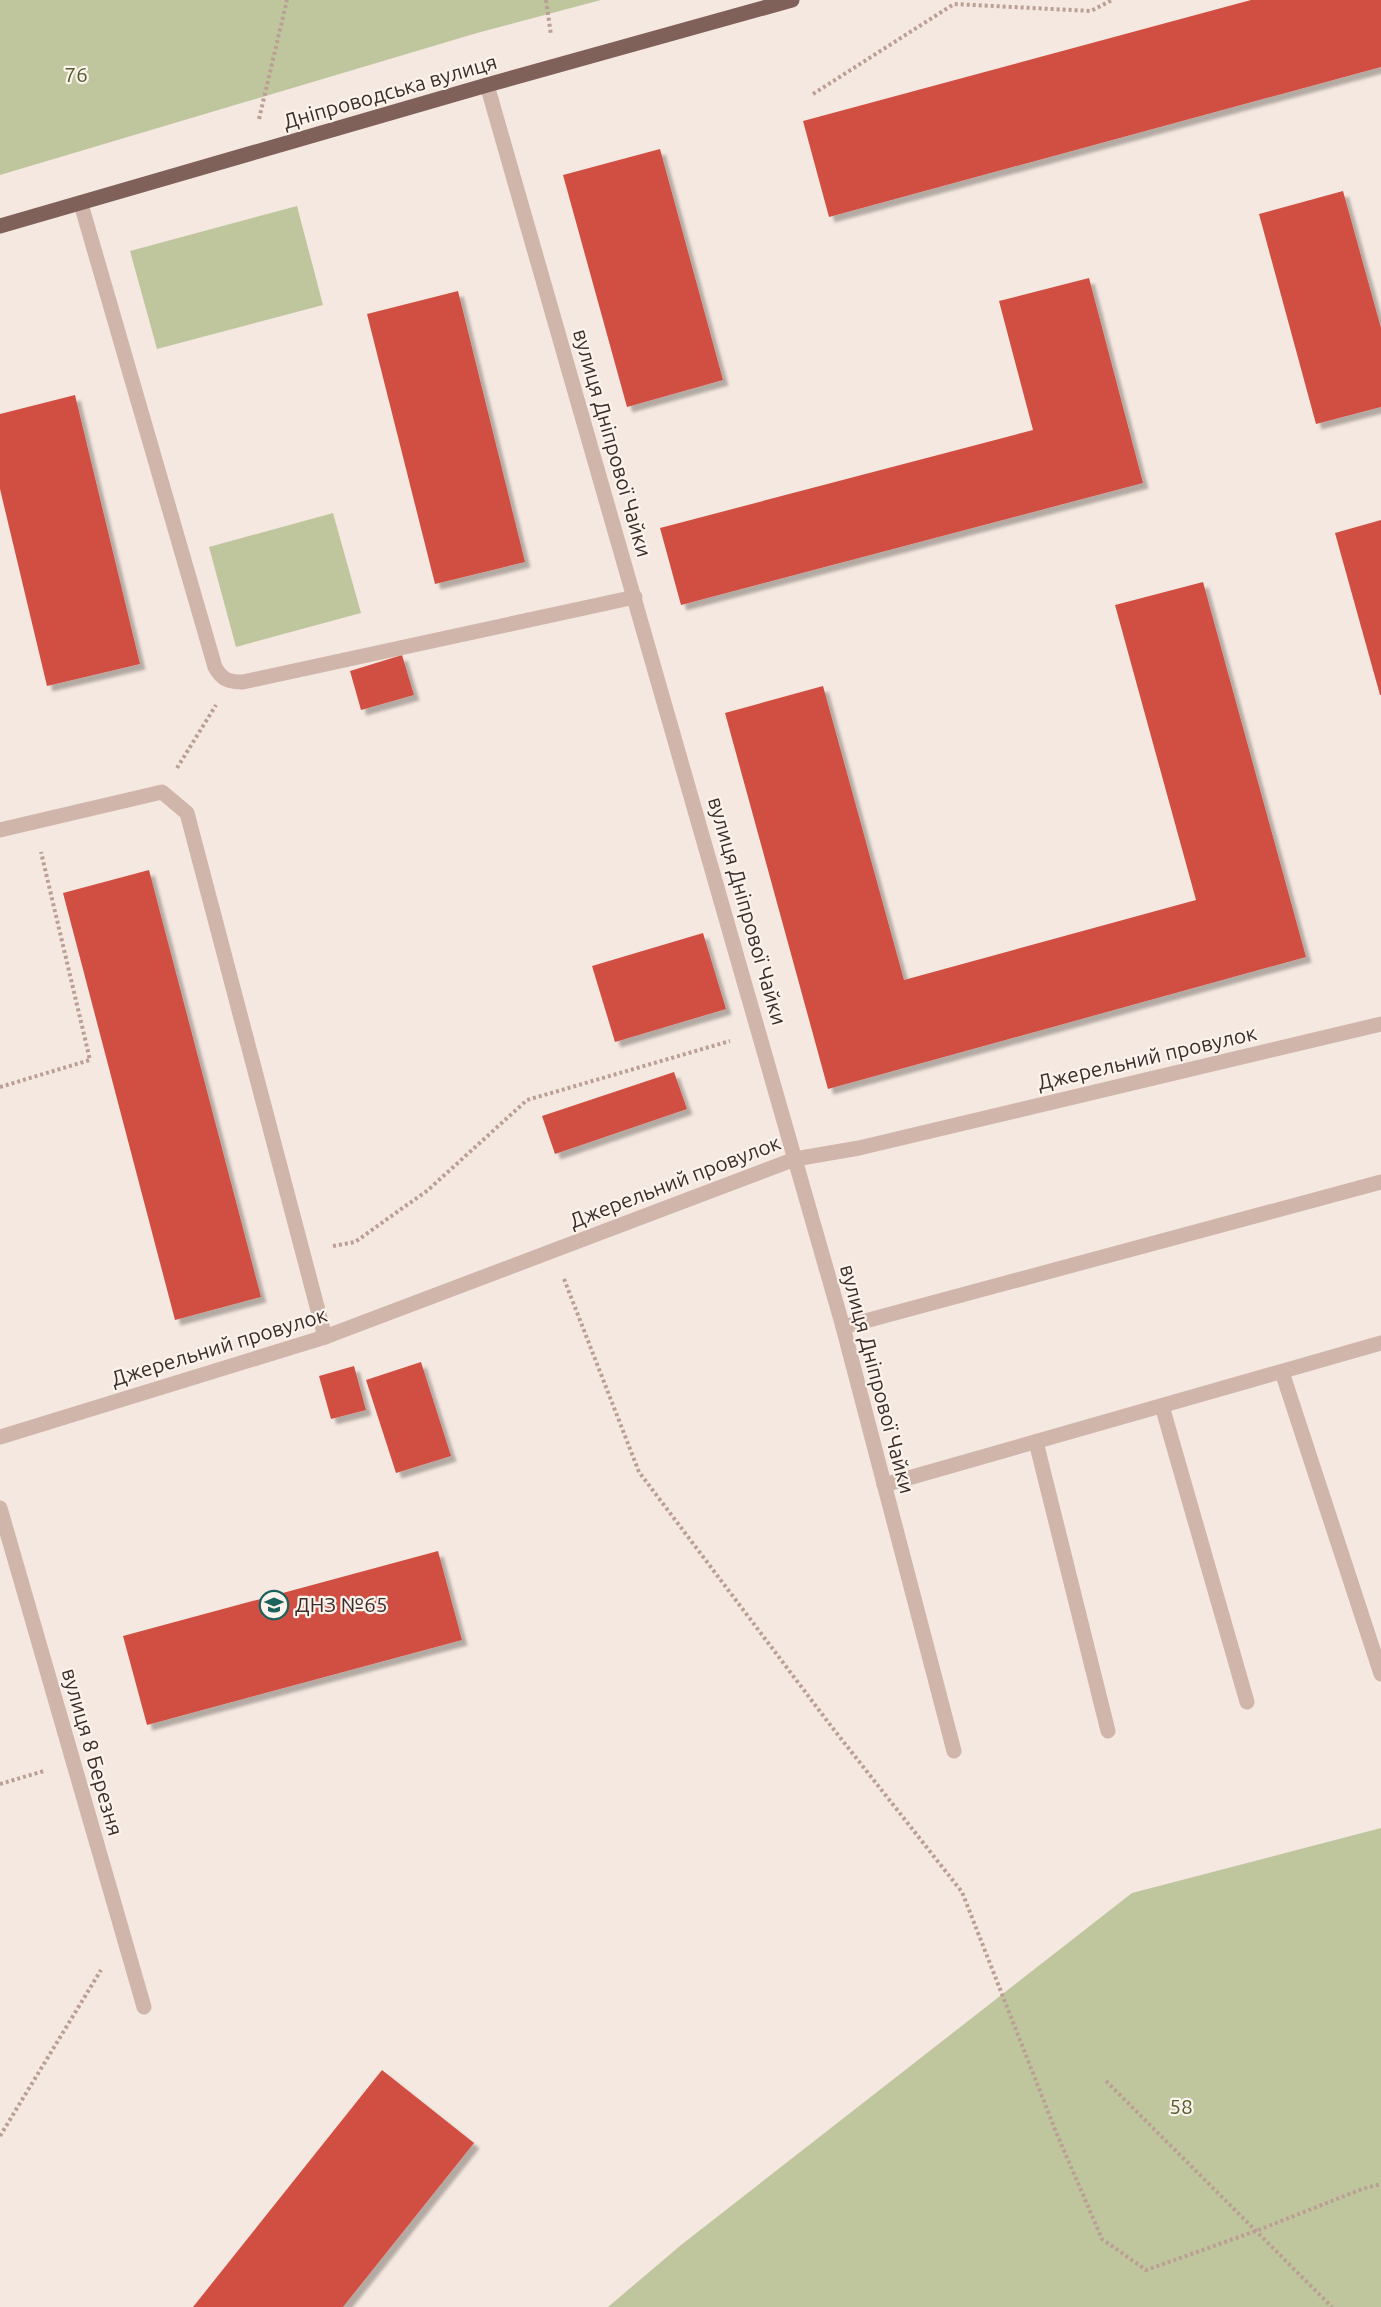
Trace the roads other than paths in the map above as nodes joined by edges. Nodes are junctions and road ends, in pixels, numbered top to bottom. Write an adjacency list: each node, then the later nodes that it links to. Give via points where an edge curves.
1 (792, 0): 2 (main road, Дніпроводська вулиця)
2 (487, 85): 3 (main road, Дніпроводська вулиця); 5 (street, вулиця Дніпрової Чайки)
3 (81, 204): 4 (main road, Дніпроводська вулиця); 5 (street, via 220,677 243,682)
4 (0, 226)
5 (635, 597): 8 (street, вулиця Дніпрової Чайки)
6 (0, 830): 11 (street, via 162,792 187,813)
7 (1381, 1024): 8 (street, Джерельний провулок, via 859,1148)
8 (795, 1159): 10 (street, вулиця Дніпрової Чайки); 11 (street, Джерельний провулок)
9 (1381, 1182): 10 (street)
10 (843, 1327): 17 (street, вулиця Дніпрової Чайки)
11 (325, 1336): 15 (street, Джерельний провулок)
12 (1381, 1343): 13 (street)
13 (1282, 1372): 14 (street); 19 (street)
14 (1162, 1406): 16 (street); 20 (street)
15 (0, 1437)
16 (1036, 1442): 17 (street); 21 (street)
17 (884, 1485): 22 (street, вулиця Дніпрової Чайки)
18 (0, 1508): 23 (street, вулиця 8 Березня)
19 (1381, 1674)
20 (1247, 1701)
21 (1108, 1731)
22 (954, 1751)
23 (144, 2007)

